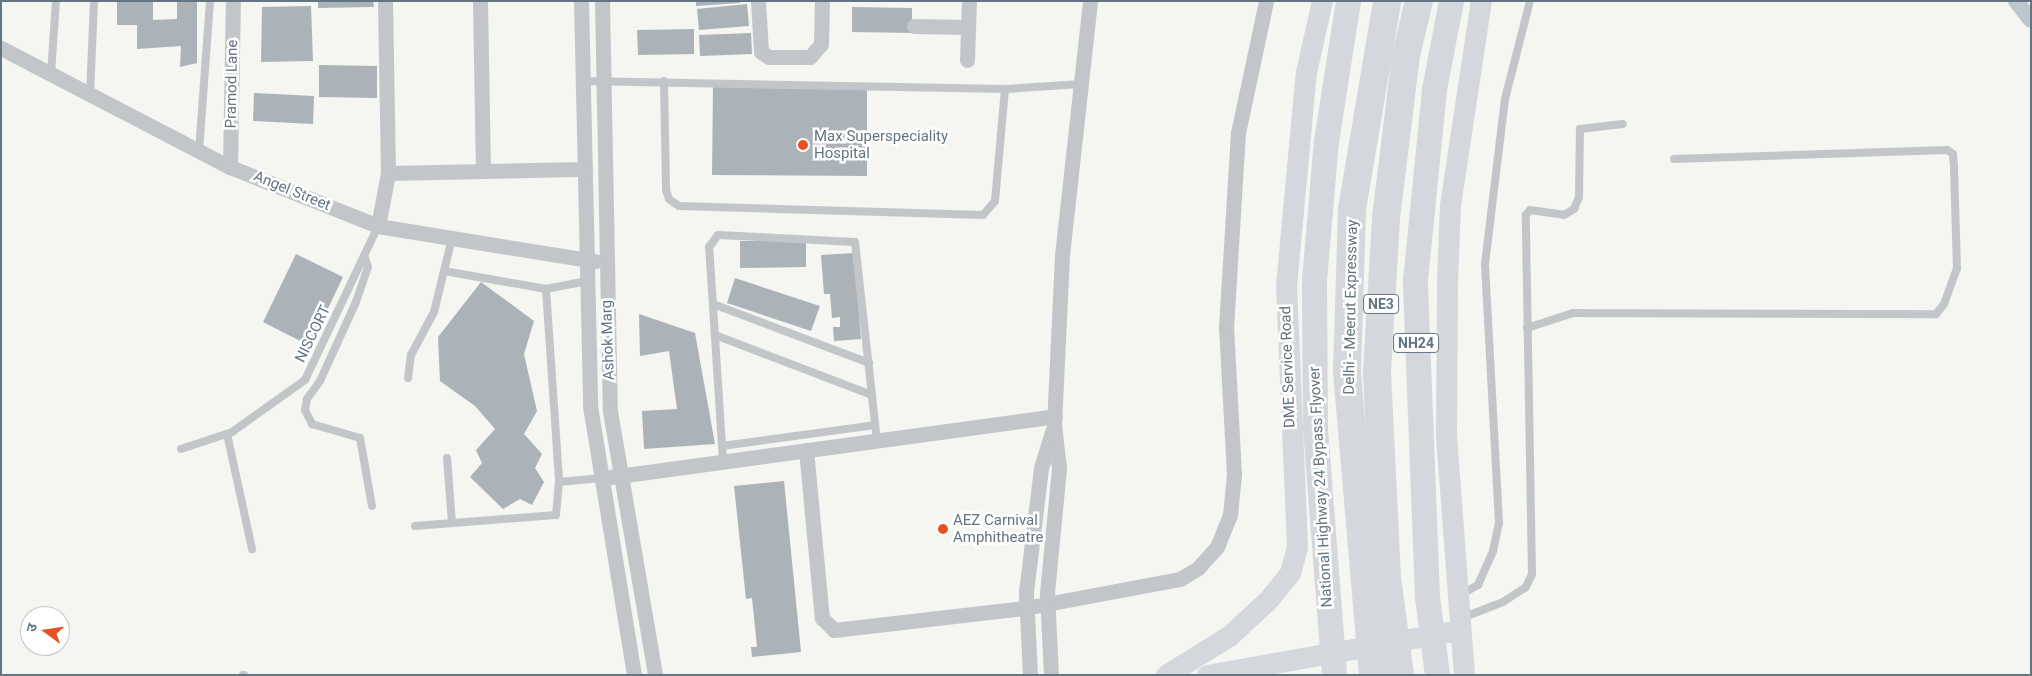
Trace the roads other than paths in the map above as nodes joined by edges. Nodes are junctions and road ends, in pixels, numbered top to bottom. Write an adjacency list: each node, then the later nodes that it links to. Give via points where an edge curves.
1 (56, 1): 27 (lane)
2 (94, 1): 33 (lane)
3 (210, 1): 35 (lane)
4 (233, 1): 37 (street, Pramod Lane)
5 (385, 1): 40 (street)
6 (480, 1): 39 (street)
7 (581, 1): 30 (street, Ashok Marg)
8 (602, 1): 28 (street, Ashok Marg)
9 (758, 1): 10 (street, via 761,52 769,56 810,57 821,44)
10 (822, 1)
11 (969, 1): 23 (street)
12 (1090, 1): 31 (street)
13 (1266, 1): 73 (street, via 1238,133 1226,328 1234,474 1230,515 1217,547 1198,568 1180,579)
14 (1322, 1): 85 (main road, DME Service Road, via 1306,72 1286,286 1297,547 1290,573 1268,600 1229,636)
15 (1348, 1): 87 (highway, National Highway 24 Bypass Flyover, via 1326,141 1314,280 1315,428)
16 (1387, 1): 75 (highway, Delhi - Meerut Expressway / NE3, via 1351,228 1347,370)
17 (1418, 1): 75 (highway, Delhi - Meerut Expressway / NE3, via 1406,55 1386,218 1377,370)
18 (1451, 1): 25 (highway)
19 (1461, 1): 25 (highway)
20 (1481, 1): 72 (main road, via 1453,185 1447,282 1446,437)
21 (1530, 1): 72 (lane, via 1506,99 1485,264 1499,523 1493,551 1478,585)
22 (914, 26): 23 (street)
23 (968, 27): 26 (street)
24 (1, 48): 27 (street, Angel Street)
25 (1441, 53): 90 (highway, NH24, via 1434,89 1415,280 1427,597)
26 (967, 60)
27 (51, 74): 33 (street, Angel Street)
28 (604, 81): 29 (lane); 30 (lane); 45 (street, Ashok Marg)
29 (664, 81): 32 (lane); 32 (lane, via 666,190 668,199 679,206 983,215 995,201)
30 (583, 82): 38 (street, Ashok Marg)
31 (1081, 84): 32 (lane); 55 (street, via 1062,255)
32 (1005, 89)
33 (90, 94): 35 (street, Angel Street)
34 (1623, 124): 50 (lane, via 1580,129 1578,196 1574,209 1564,215 1530,210 1526,215)
35 (199, 151): 37 (street, Angel Street)
36 (1674, 159): 50 (lane, via 1947,150 1953,154 1957,269 1944,304 1936,314 1573,313)
37 (230, 167): 41 (street, Angel Street)
38 (584, 169): 39 (street); 44 (street, Ashok Marg)
39 (483, 171): 40 (street)
40 (388, 172): 41 (street)
41 (378, 226): 42 (street, Angel Street); 43 (lane, NISCORT)
42 (452, 238): 44 (street, Angel Street); 46 (lane)
43 (365, 258): 57 (lane, NISCORT, via 357,267 334,325 305,380); 68 (lane, via 368,268 356,302 320,381 306,400 305,410 312,424 360,438)
44 (586, 259): 45 (street, Angel Street); 47 (street, Ashok Marg)
45 (606, 263): 65 (street, Ashok Marg, via 610,411)
46 (444, 271): 48 (lane); 53 (lane, via 430,325 411,355)
47 (587, 280): 48 (lane); 66 (street, Ashok Marg, via 590,406)
48 (546, 289): 67 (lane)
49 (713, 304): 51 (lane); 52 (lane); 52 (lane, via 709,247 718,235 851,241 858,247)
50 (1527, 328): 76 (lane, via 1530,581 1503,602)
51 (715, 335): 54 (lane); 59 (lane)
52 (869, 363): 54 (lane)
53 (408, 378)
54 (872, 395): 56 (lane)
55 (1054, 420): 58 (street); 73 (street, via 1059,468); 74 (street, via 1041,468)
56 (875, 425): 58 (lane); 60 (lane)
57 (227, 434): 61 (lane, NISCORT); 71 (lane)
58 (877, 440): 62 (street)
59 (722, 446): 60 (lane); 64 (lane)
60 (771, 447): 62 (street); 64 (street)
61 (181, 449)
62 (806, 450): 74 (street, via 822,618 828,628)
63 (447, 458): 69 (lane)
64 (723, 462): 65 (street)
65 (622, 476): 66 (street); 78 (street, Ashok Marg)
66 (602, 478): 67 (lane); 77 (street, Ashok Marg)
67 (559, 482): 69 (lane, via 556,516)
68 (372, 506)
69 (452, 523): 70 (lane)
70 (415, 526)
71 (252, 549)
72 (1456, 597): 76 (main road)
73 (1048, 604): 74 (street); 84 (street)
74 (1025, 608): 83 (street)
75 (1379, 610): 88 (highway, Delhi - Meerut Expressway / NE3); 89 (highway, Delhi - Meerut Expressway / NE3)
76 (1458, 625): 86 (main road); 91 (main road)
77 (632, 655): 79 (street); 80 (street, Ashok Marg)
78 (653, 658): 81 (street, Ashok Marg); 82 (street)
79 (628, 675)
80 (634, 675)
81 (655, 675)
82 (667, 675)
83 (1030, 675)
84 (1051, 675)
85 (1166, 675)
86 (1207, 675)
87 (1334, 675)
88 (1373, 675)
89 (1400, 675)
90 (1437, 675)
91 (1464, 675)

